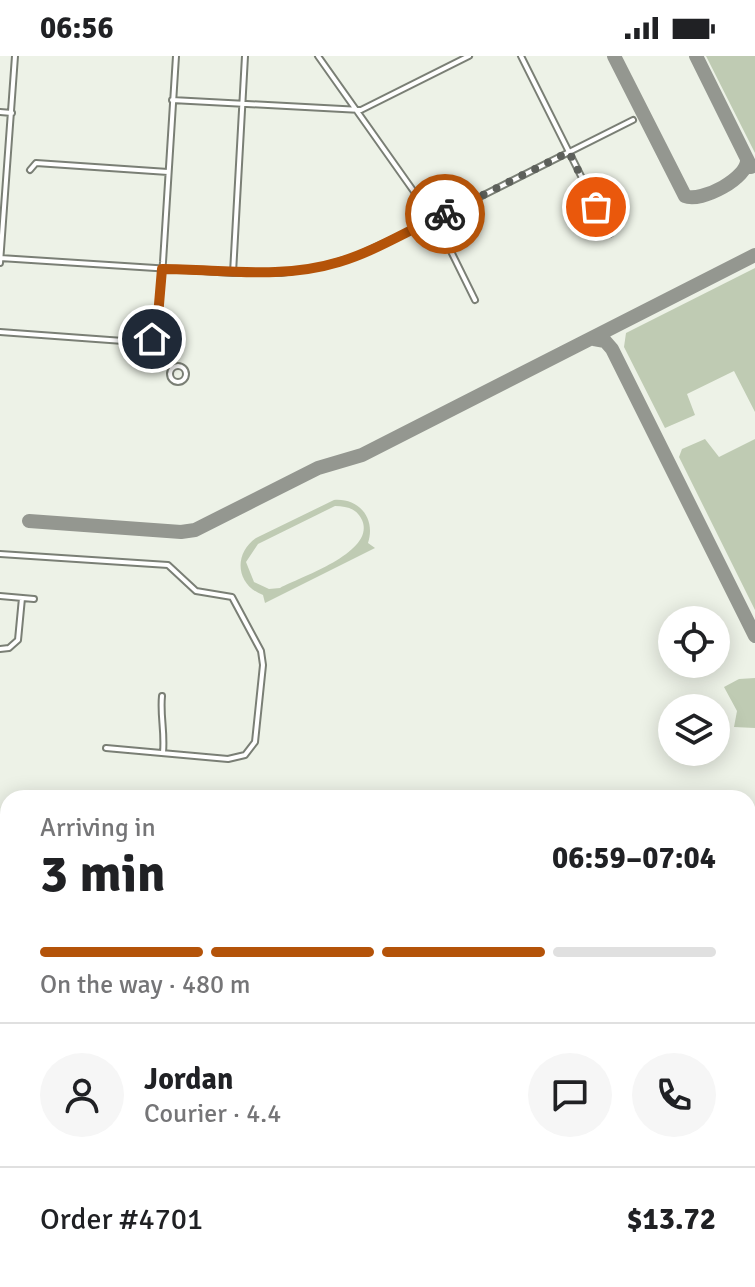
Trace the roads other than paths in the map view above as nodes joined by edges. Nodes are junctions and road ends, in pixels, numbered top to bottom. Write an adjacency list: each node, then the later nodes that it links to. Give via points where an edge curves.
1 (15, 56): 11 (street)
2 (176, 56): 7 (street)
3 (245, 56): 8 (street)
4 (318, 56): 9 (street)
5 (469, 56): 9 (street)
6 (521, 56): 15 (street)
7 (172, 100): 8 (street); 17 (street)
8 (242, 104): 9 (street); 24 (street)
9 (357, 110): 20 (street)
10 (0, 112): 11 (street)
11 (12, 113): 14 (street)
12 (633, 120): 15 (street)
13 (0, 134): 14 (street)
14 (10, 135): 19 (street)
15 (569, 152): 20 (street); 21 (street)
16 (30, 170): 17 (street, via 36,163)
17 (168, 172): 23 (street)
18 (0, 181): 19 (street)
19 (8, 181): 22 (street)
20 (433, 219): 24 (street, via 341,262 305,270); 25 (street)
21 (610, 234)
22 (0, 260): 23 (street)
23 (162, 269): 24 (street); 27 (street)
24 (233, 273)
25 (475, 300)
26 (0, 332): 27 (street)
27 (152, 339): 28 (street)
28 (172, 368): 28 (street, via 183,368 185,379 172,380)
29 (0, 554): 36 (street, via 168,565 196,591 234,599 263,656 253,747 234,759)
30 (0, 596): 31 (street)
31 (22, 598): 32 (street); 33 (street, via 18,640)
32 (34, 599)
33 (0, 649)
34 (162, 696): 36 (street)
35 (106, 748): 36 (street)
36 (163, 753)

